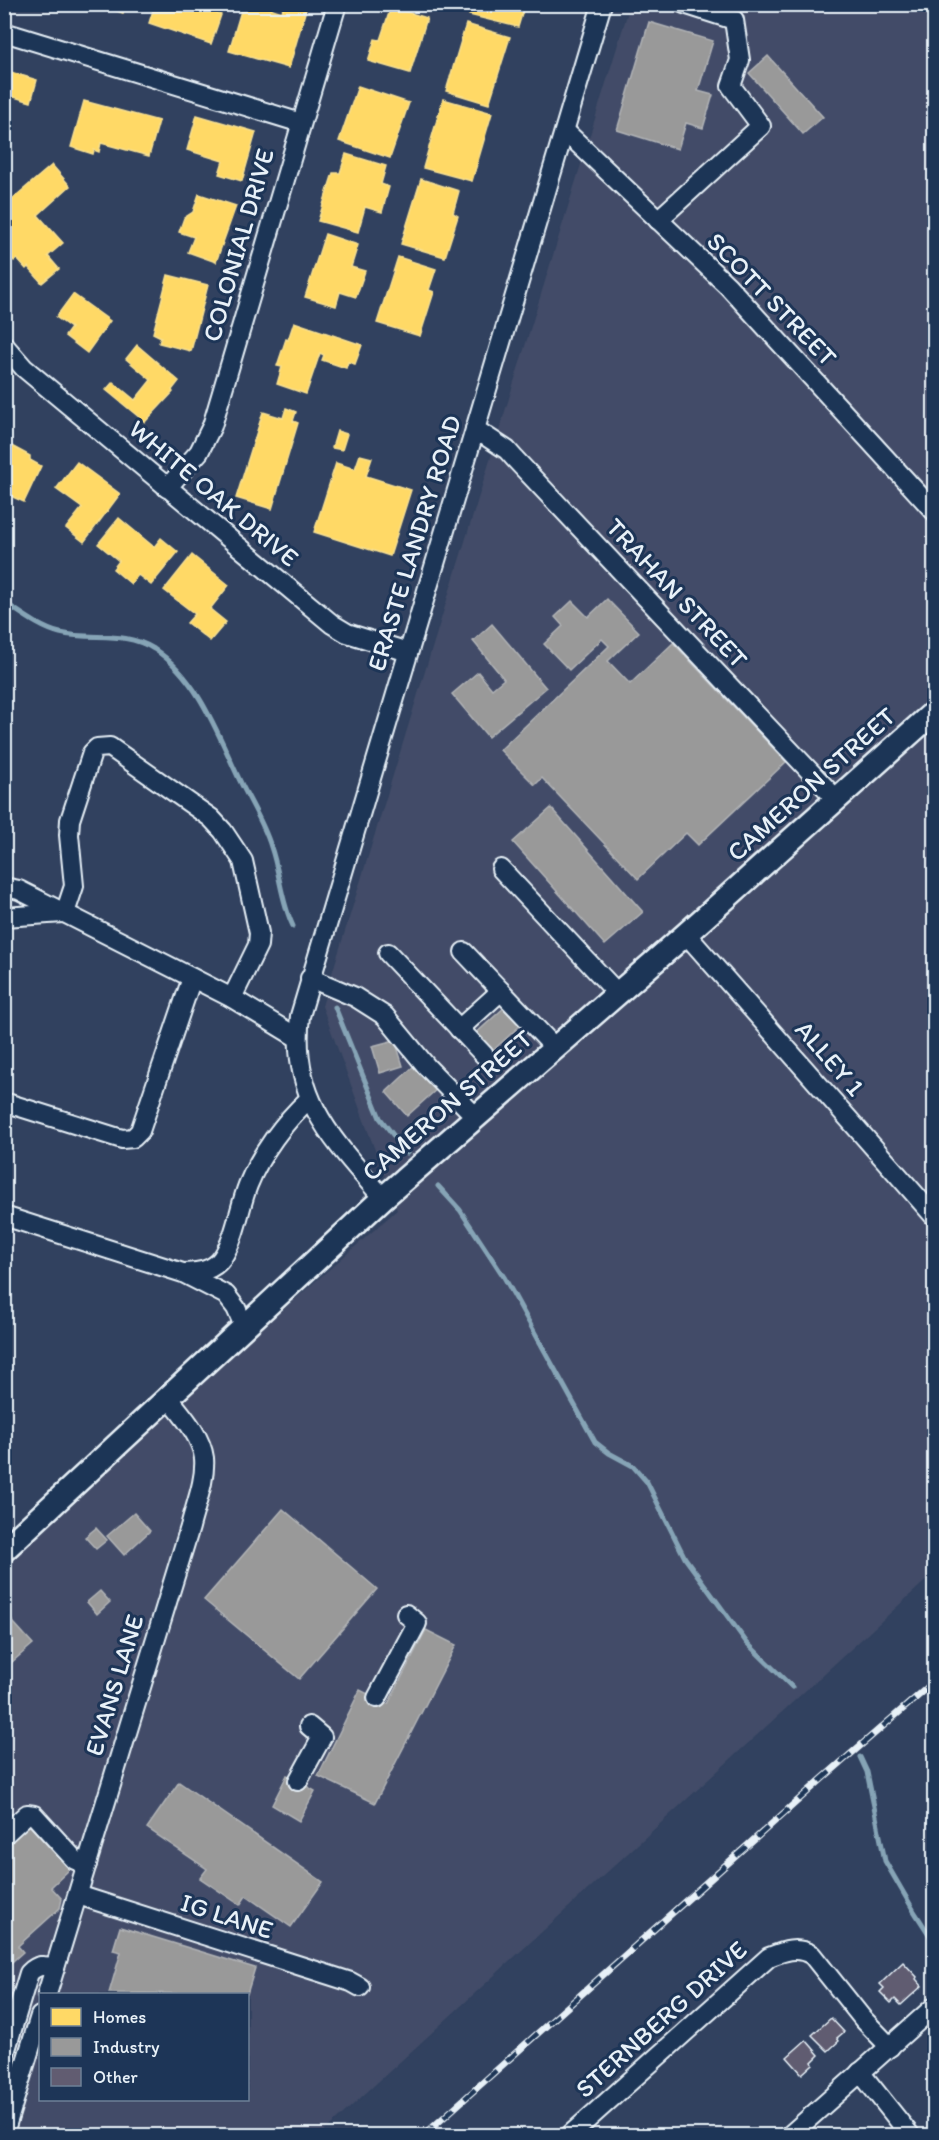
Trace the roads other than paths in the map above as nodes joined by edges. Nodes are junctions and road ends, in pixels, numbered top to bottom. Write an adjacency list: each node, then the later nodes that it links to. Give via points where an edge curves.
1 (336, 4): 5 (street, COLONIAL DRIVE)
2 (602, 4): 6 (street, ERASTE LANDRY ROAD)
3 (684, 4): 7 (street, via 734,20 741,60 731,86 760,126)
4 (4, 32): 5 (street)
5 (300, 123): 10 (street, COLONIAL DRIVE, via 212,426 199,452)
6 (565, 131): 7 (street, SCOTT STREET); 9 (street, ERASTE LANDRY ROAD)
7 (658, 220): 11 (street, SCOTT STREET, via 728,286)
8 (4, 345): 10 (street, WHITE OAK DRIVE, via 24,368)
9 (475, 429): 12 (street, ERASTE LANDRY ROAD); 14 (street, TRAHAN STREET, via 507,450)
10 (167, 488): 12 (street, WHITE OAK DRIVE, via 332,624 347,633)
11 (934, 512)
12 (408, 652): 23 (street, ERASTE LANDRY ROAD)
13 (934, 712): 14 (main road, CAMERON STREET)
14 (837, 800): 19 (main road, CAMERON STREET)
15 (501, 869): 25 (street)
16 (4, 886): 17 (street)
17 (65, 913): 18 (street); 22 (street); 26 (street, via 74,886 70,820 92,753 97,748 110,747 211,818 243,861 259,933 258,945)
18 (4, 917)
19 (686, 934): 25 (main road, CAMERON STREET); 36 (street, ALLEY 1)
20 (464, 952): 24 (street)
21 (388, 953): 27 (street)
22 (192, 978): 26 (street); 32 (street, via 140,1131 133,1138 122,1140)
23 (310, 978): 28 (street, ERASTE LANDRY ROAD); 33 (street, via 355,997 385,1016)
24 (501, 991): 27 (street); 29 (street)
25 (618, 994): 29 (main road, CAMERON STREET)
26 (232, 998): 28 (street)
27 (459, 1029): 30 (street)
28 (298, 1038): 31 (street, ERASTE LANDRY ROAD, via 300,1068)
29 (555, 1048): 33 (main road, CAMERON STREET)
30 (484, 1055)
31 (309, 1099): 34 (street, ERASTE LANDRY ROAD, via 346,1155); 37 (street, via 290,1118 259,1163 222,1258 209,1269)
32 (4, 1102)
33 (476, 1117): 34 (main road, CAMERON STREET)
34 (383, 1198): 38 (main road, CAMERON STREET)
35 (4, 1216): 37 (street)
36 (934, 1216)
37 (183, 1273): 38 (street, via 226,1295)
38 (244, 1326): 39 (main road, CAMERON STREET)
39 (168, 1397): 40 (main road, CAMERON STREET); 46 (street, EVANS LANE, via 199,1443 204,1471)
40 (4, 1550)
41 (406, 1614): 42 (street, via 417,1623)
42 (377, 1698)
43 (309, 1726): 44 (street, via 322,1737)
44 (298, 1781)
45 (4, 1835): 46 (street, via 27,1814 34,1815 75,1860)
46 (87, 1864): 47 (street, EVANS LANE)
47 (78, 1895): 48 (street, EVANS LANE); 49 (street, IG LANE)
48 (55, 1968): 50 (street, EVANS LANE); 54 (street, via 36,1966 29,1973)
49 (360, 1988)
50 (48, 1993)
51 (934, 2007): 53 (street)
52 (39, 2018): 56 (street)
53 (890, 2047): 55 (street); 58 (street, STERNBERG DRIVE, via 818,1961 806,1952 792,1950 769,1957)
54 (4, 2056)
55 (860, 2072): 59 (street); 60 (street)
56 (11, 2087): 57 (street)
57 (4, 2133)
58 (569, 2136)
59 (789, 2136)
60 (911, 2136)

